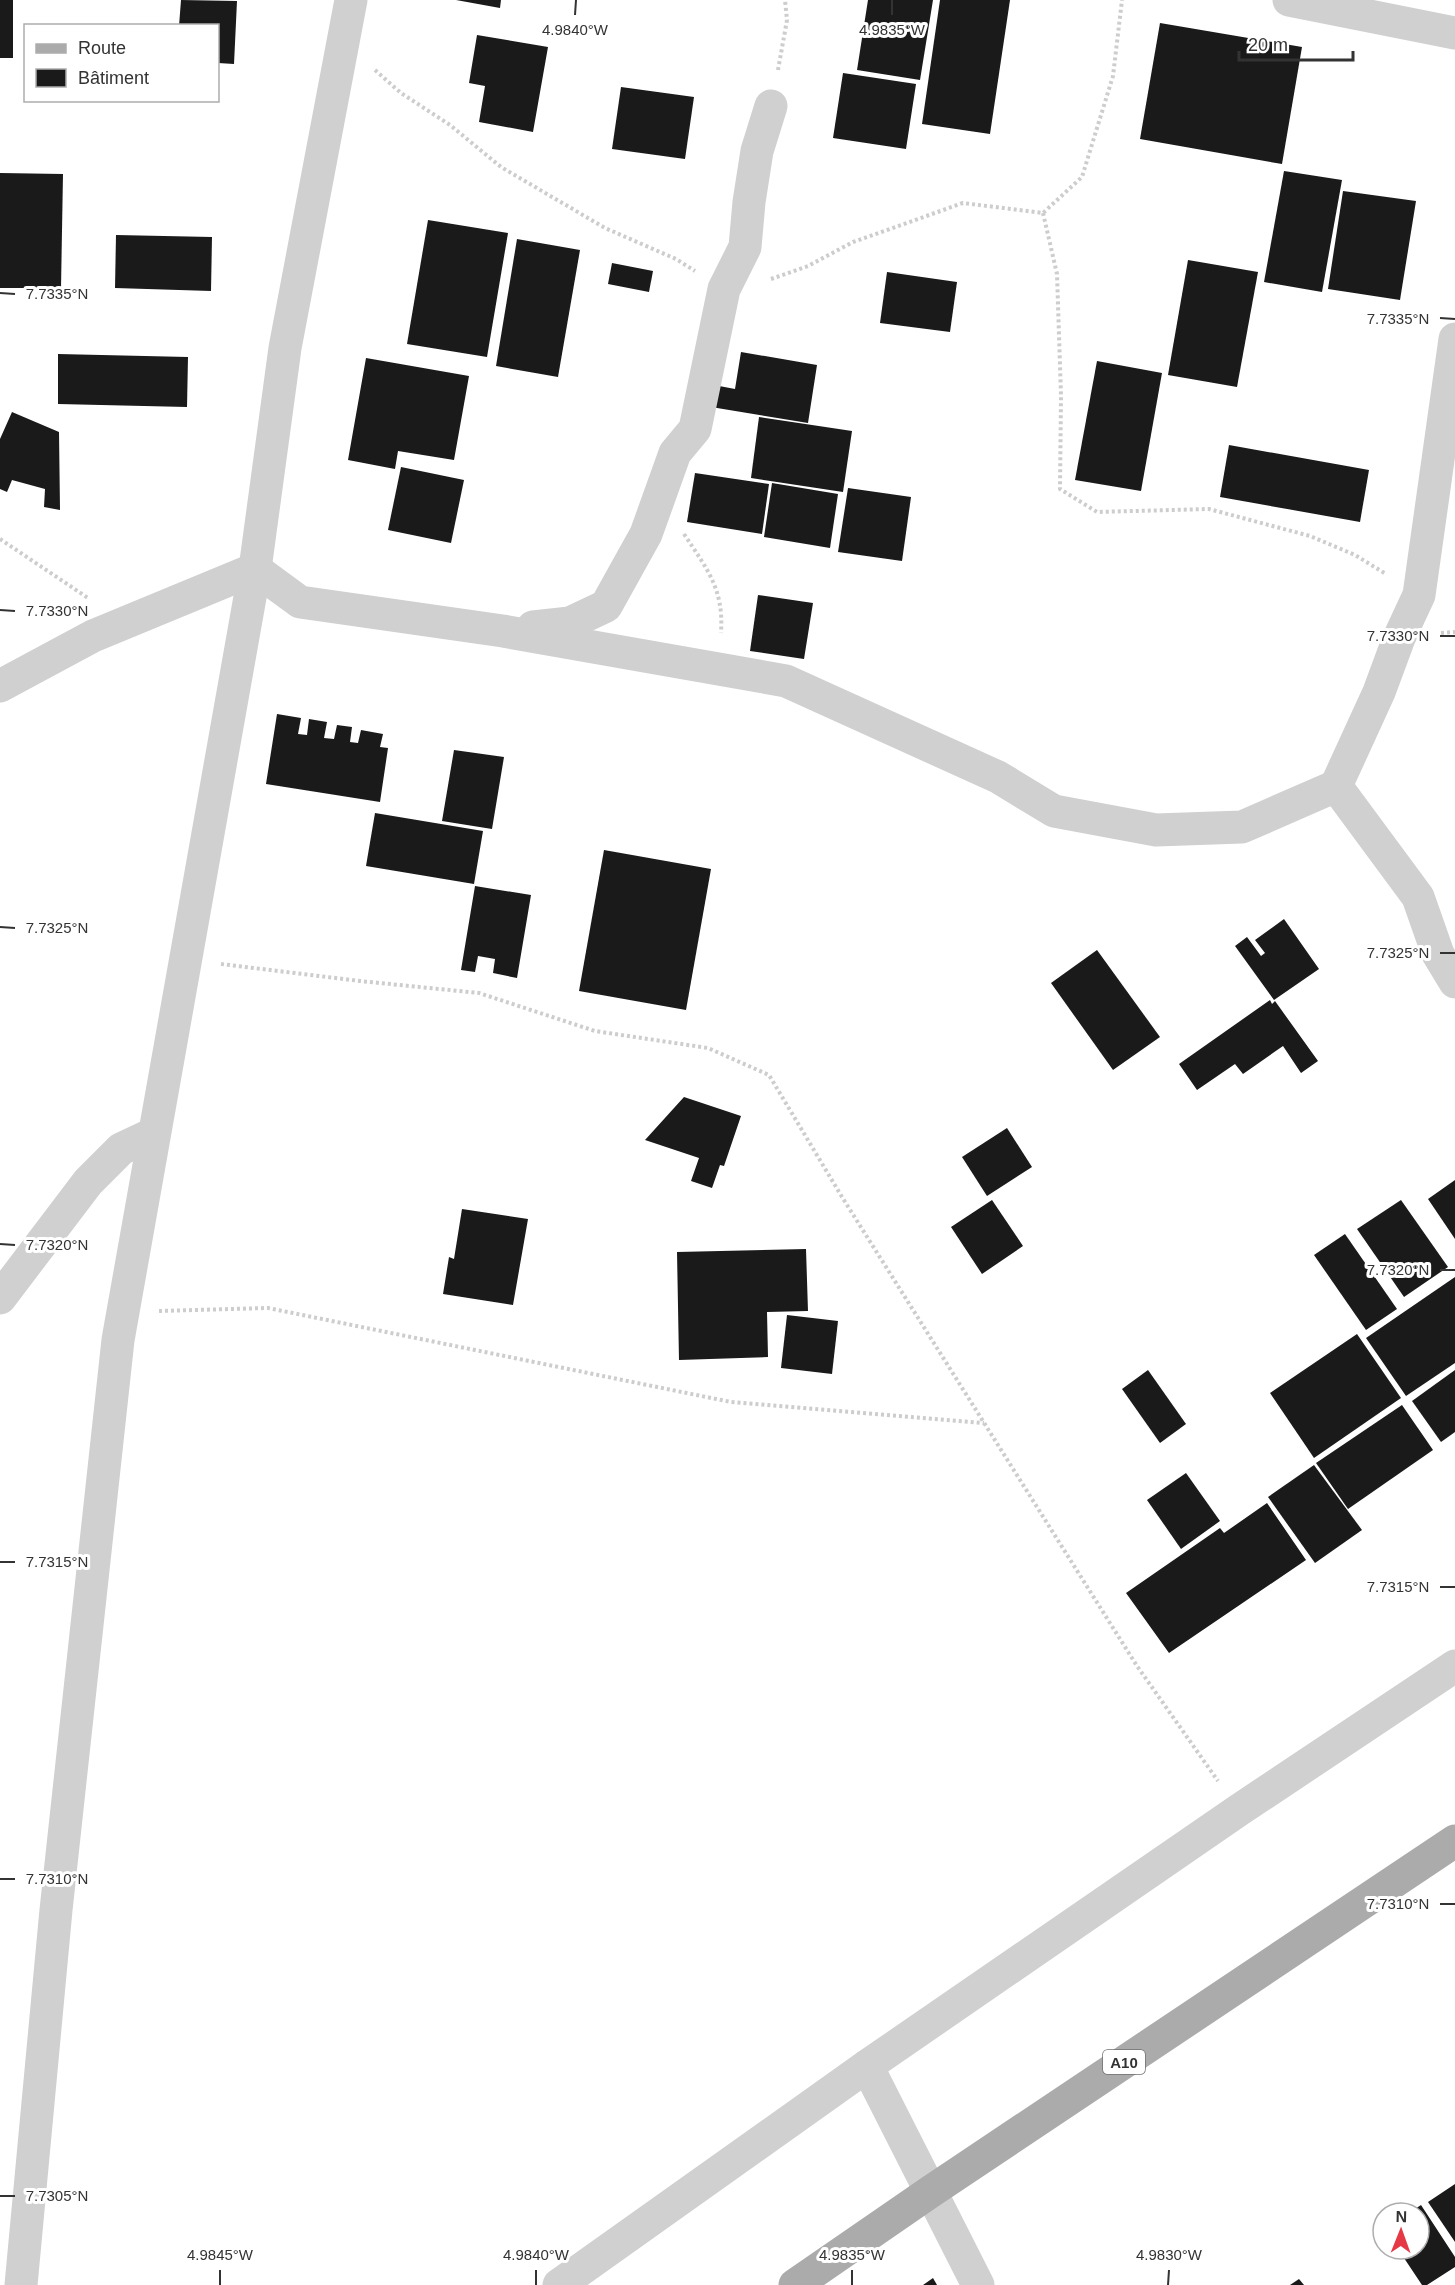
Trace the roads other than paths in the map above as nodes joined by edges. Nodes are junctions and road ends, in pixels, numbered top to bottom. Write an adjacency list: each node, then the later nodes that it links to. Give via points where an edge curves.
1 (351, 0): 6 (street, via 285,348)
2 (1289, 0): 3 (street)
3 (1455, 33)
4 (771, 106): 7 (street, via 757,151 745,247 724,289 695,429 675,453 646,534 606,606 570,623)
5 (1455, 339): 9 (street, via 1419,595)
6 (255, 568): 7 (street, via 300,602); 8 (street, via 93,636); 11 (street)
7 (503, 631): 9 (street, via 786,681 998,777 1054,811 1156,830 1242,827)
8 (0, 686)
9 (1336, 786): 10 (street, via 1418,897 1438,954)
10 (1455, 982)
11 (153, 1134): 12 (street, via 121,1149 88,1182); 17 (street, via 122,1312 57,1898)
12 (0, 1298)
13 (1455, 1666): 15 (street)
14 (1455, 1841): 16 (main road, A10)
15 (867, 2066): 16 (street); 18 (street)
16 (930, 2192): 19 (main road, A10); 20 (street)
17 (21, 2285)
18 (559, 2285)
19 (795, 2285)
20 (978, 2285)

